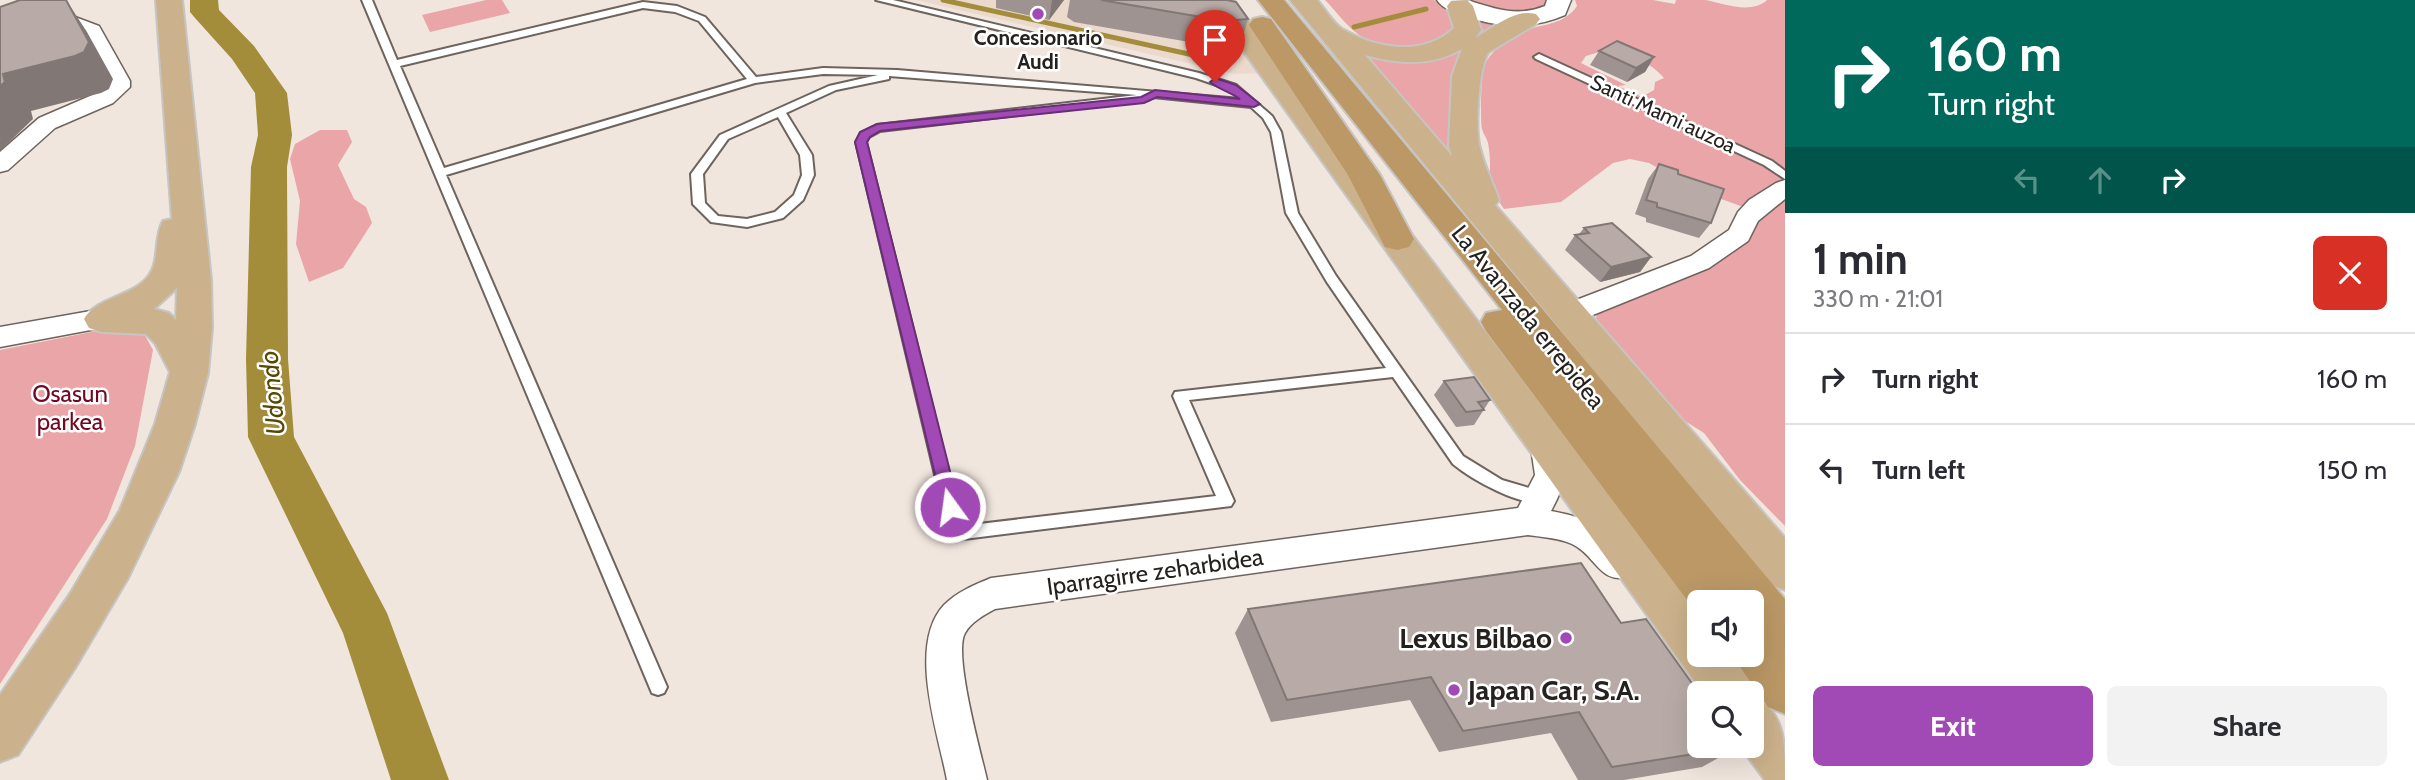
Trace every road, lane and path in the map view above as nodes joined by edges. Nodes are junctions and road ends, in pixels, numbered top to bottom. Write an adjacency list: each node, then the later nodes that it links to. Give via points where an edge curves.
1 (169, 0): 22 (main road)
2 (367, 0): 15 (lane)
3 (881, 0): 19 (lane, via 1199,76 1232,87)
4 (1220, 0): 27 (main road)
5 (1247, 0): 27 (highway, via 1364,175); 37 (highway, La Avanzada errepidea)
6 (1271, 0): 39 (highway, La Avanzada errepidea)
7 (1303, 0): 12 (main road)
8 (1559, 0): 11 (street, via 1556,10)
9 (1454, 3): 11 (street, via 1493,16); 12 (main road, via 1468,30 1457,43 1422,55 1382,53)
10 (627, 4): 15 (lane); 17 (lane, via 677,9 702,19)
11 (1527, 19): 26 (main road, via 1480,46 1466,76 1464,146)
12 (1331, 33): 26 (main road)
13 (0, 47): 21 (street, via 75,23 92,30 120,81 119,88 105,98 47,123)
14 (1539, 57): 24 (lane, Santi Mami auzoa, via 1768,163)
15 (394, 64): 23 (lane)
16 (897, 73): 17 (lane, via 823,71); 18 (lane); 20 (lane, via 833,88)
17 (754, 80): 23 (lane)
18 (1155, 93): 19 (lane); 32 (lane, via 1144,100 877,128 861,142 956,533 1226,501 1180,396)
19 (1254, 104): 32 (lane, via 1276,132 1292,213)
20 (780, 110): 20 (lane, via 724,137 698,173 699,204 715,219 747,223 779,215 799,197 808,175 806,155)
21 (0, 165)
22 (185, 172): 28 (main road); 30 (main road, via 176,200 172,266 166,281)
23 (440, 173): 42 (lane)
24 (1785, 176)
25 (1785, 188): 29 (street, via 1758,206 1739,235 1700,262)
26 (1497, 230): 29 (main road)
27 (1397, 240): 34 (main road)
28 (194, 279): 30 (main road, via 162,304); 33 (main road)
29 (1567, 314): 36 (main road)
30 (116, 319): 31 (street); 33 (main road, via 156,322 169,335)
31 (0, 337)
32 (1396, 372): 35 (lane, via 1458,460)
33 (189, 373): 44 (main road, via 151,491 115,562)
34 (1546, 441): 35 (street, via 1553,463 1551,480); 38 (main road)
35 (1535, 509): 41 (street, Iparragirre zeharbidea, via 1597,541); 48 (street, Iparragirre zeharbidea, via 991,594 970,604 945,637 944,658)
36 (1785, 570)
37 (1707, 590)
38 (1687, 633)
39 (1785, 634)
40 (1764, 664): 43 (highway)
41 (1714, 681)
42 (658, 687)
43 (1785, 691)
44 (0, 737)
45 (1764, 737): 47 (main road)
46 (1764, 741): 47 (street)
47 (1785, 766)
48 (967, 780)

